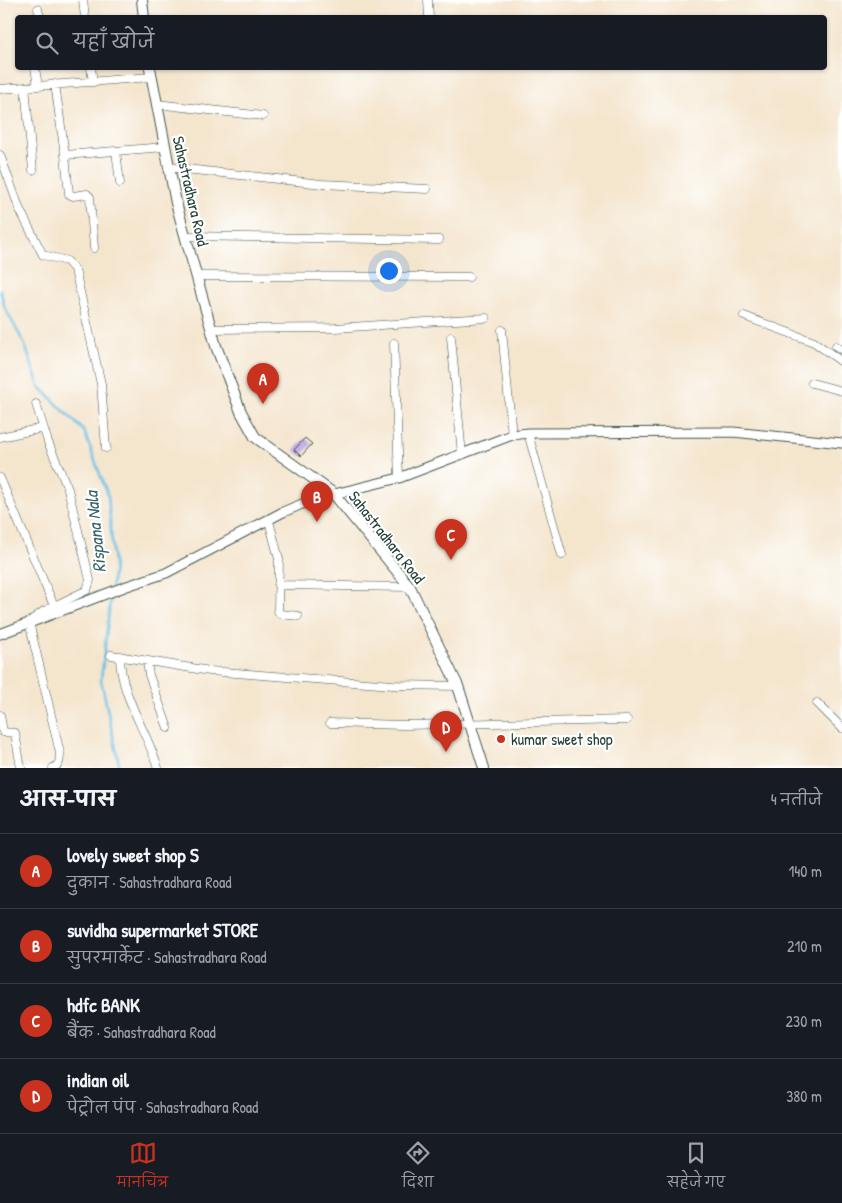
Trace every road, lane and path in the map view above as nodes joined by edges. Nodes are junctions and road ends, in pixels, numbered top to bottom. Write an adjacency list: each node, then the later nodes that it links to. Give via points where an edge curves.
1 (82, 0): 6 (street)
2 (142, 0): 7 (main road)
3 (428, 0): 8 (street)
4 (38, 8): 5 (street)
5 (39, 15)
6 (84, 15)
7 (144, 15)
8 (430, 15)
9 (36, 70): 14 (street)
10 (91, 70): 12 (street)
11 (151, 72): 12 (street); 17 (main road, Sahastradhara Road)
12 (93, 82): 13 (street)
13 (55, 84): 14 (street); 22 (street)
14 (38, 86): 15 (street)
15 (25, 87): 16 (street); 24 (street)
16 (0, 89)
17 (156, 104): 18 (street); 19 (main road, Sahastradhara Road)
18 (263, 116)
19 (164, 147): 20 (street); 23 (main road, Sahastradhara Road)
20 (116, 151): 22 (street); 25 (street)
21 (0, 155): 47 (street, via 20,210 43,255 68,261 75,270 101,384)
22 (65, 155): 29 (street, via 69,194 87,194 90,197)
23 (168, 167): 26 (street, via 322,184); 27 (main road, Sahastradhara Road)
24 (33, 170)
25 (120, 183)
26 (427, 189)
27 (185, 236): 28 (street); 30 (main road, Sahastradhara Road)
28 (439, 240)
29 (94, 248)
30 (196, 276): 31 (street); 34 (main road, Sahastradhara Road)
31 (469, 277)
32 (744, 316): 38 (street, via 814,342)
33 (486, 318): 34 (street, via 335,328)
34 (212, 329): 51 (main road, Sahastradhara Road, via 234,396 249,429 255,437)
35 (502, 330): 44 (street)
36 (451, 337): 48 (street)
37 (394, 343): 50 (street)
38 (842, 362)
39 (812, 383): 40 (street)
40 (842, 391)
41 (36, 404): 42 (street)
42 (43, 428): 45 (street); 56 (street, via 68,489 90,580 86,590)
43 (528, 433): 44 (street); 46 (street, via 733,432); 53 (street)
44 (512, 435): 48 (street)
45 (0, 437)
46 (842, 443)
47 (106, 448)
48 (462, 455): 50 (street)
49 (0, 478): 56 (street)
50 (399, 478): 51 (street)
51 (334, 493): 52 (street); 55 (main road, Sahastradhara Road)
52 (269, 521): 54 (street, via 279,559); 58 (street, via 166,573)
53 (562, 555)
54 (278, 584): 55 (street); 57 (street, via 279,613)
55 (410, 587): 63 (main road, Sahastradhara Road)
56 (54, 606): 58 (street)
57 (298, 616)
58 (30, 622): 59 (street); 72 (street, via 60,753)
59 (0, 634)
60 (111, 655): 61 (street)
61 (120, 656): 62 (street); 73 (street, via 122,678)
62 (147, 662): 63 (street, via 210,671 393,685); 69 (street)
63 (458, 686): 67 (main road, Sahastradhara Road)
64 (817, 703): 70 (street)
65 (0, 715): 71 (street, via 3,732 15,733)
66 (627, 720): 67 (street)
67 (471, 722): 68 (street, via 405,725); 74 (main road, Sahastradhara Road)
68 (330, 723)
69 (168, 728)
70 (842, 728)
71 (21, 768)
72 (55, 768)
73 (158, 768)
74 (484, 768)

